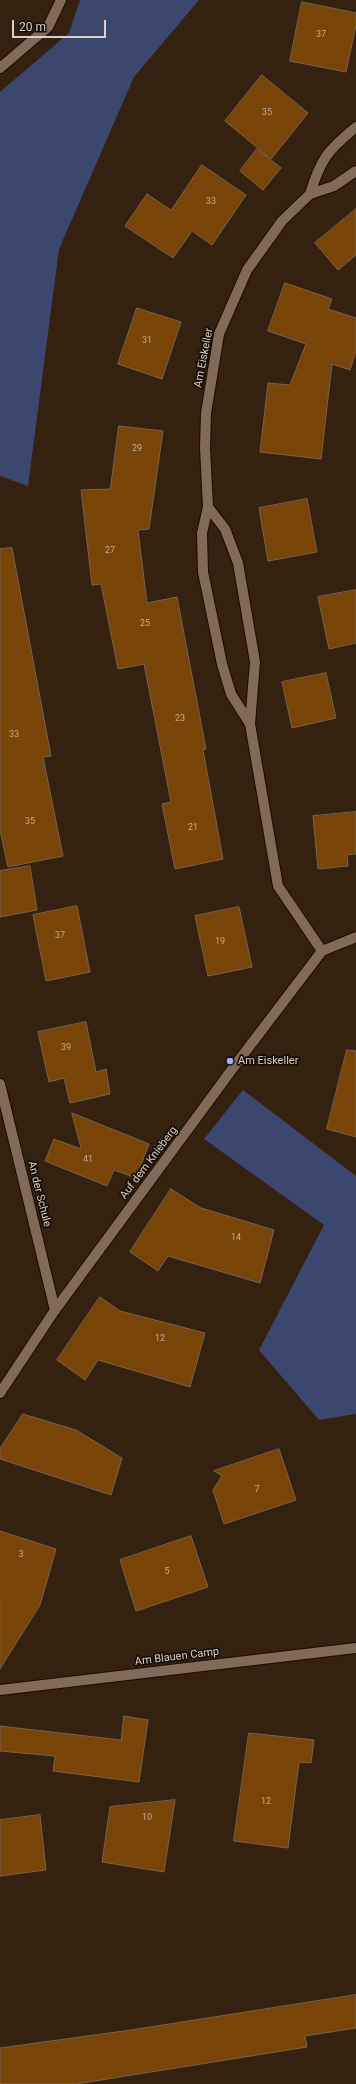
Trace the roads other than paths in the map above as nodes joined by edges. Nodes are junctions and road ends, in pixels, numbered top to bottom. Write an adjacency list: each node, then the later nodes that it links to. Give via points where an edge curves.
1 (61, 0): 2 (street, via 48,27)
2 (0, 68)
3 (356, 127): 5 (street, via 330,149 316,172)
4 (356, 171): 5 (street, Am Eiskeller, via 334,186)
5 (310, 194): 6 (street, Am Eiskeller, via 282,221 247,270 219,334 206,412)
6 (208, 507): 7 (street, Am Eiskeller, via 202,533 203,572 222,664 231,694); 7 (street, Am Eiskeller, via 225,529 238,563 255,662)
7 (250, 724): 9 (street, Am Eiskeller, via 278,886)
8 (356, 937): 9 (street)
9 (322, 951): 11 (street, Auf dem Knieberg)
10 (0, 1084): 11 (street, An der Schule)
11 (55, 1310): 12 (street, Auf dem Knieberg)
12 (0, 1393)
13 (356, 1648): 14 (street, Am Blauen Camp)
14 (0, 1690)

